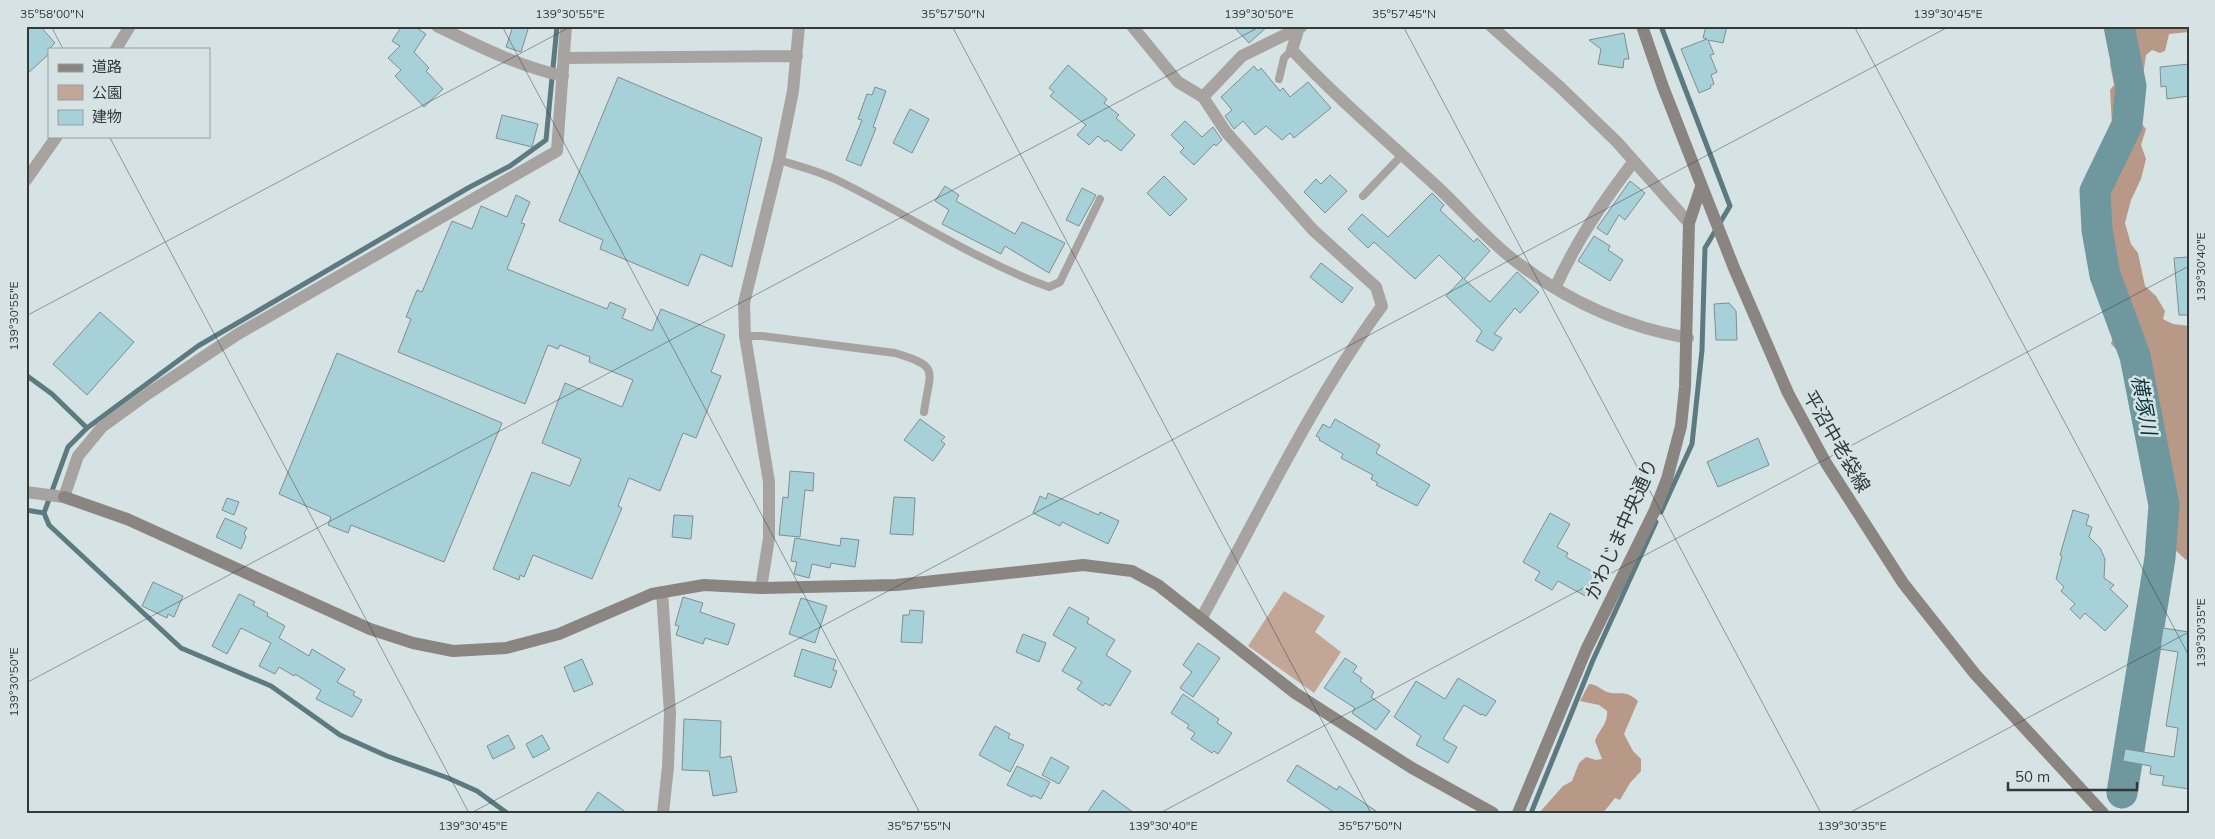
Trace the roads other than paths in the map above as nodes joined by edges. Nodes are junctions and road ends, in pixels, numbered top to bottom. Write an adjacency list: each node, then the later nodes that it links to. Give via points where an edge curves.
1 (130, 26): 9 (street)
2 (437, 26): 13 (street, via 536,70)
3 (566, 26): 12 (street)
4 (798, 26): 11 (street)
5 (1132, 26): 15 (street, via 1178,82)
6 (1492, 26): 19 (street, via 1560,87)
7 (1642, 26): 21 (street, 平沼中老袋線)
8 (1300, 28): 10 (street); 15 (street, via 1242,56)
9 (117, 48)
10 (1292, 50): 14 (lane, via 1284,58); 17 (street)
11 (797, 56): 12 (street); 18 (street)
12 (564, 58): 13 (street)
13 (563, 76): 30 (street, via 557,151 238,334 149,393 102,427 78,456)
14 (1278, 79)
15 (1203, 97): 33 (street, via 1226,132 1307,224 1376,287 1382,306 1316,409)
16 (56, 138): 20 (street)
17 (1402, 155): 22 (lane); 25 (street, via 1514,260)
18 (779, 160): 23 (lane, via 835,179 947,241 1018,276 1049,287 1060,282); 26 (street, via 744,303)
19 (1634, 161): 24 (street); 25 (street, via 1597,209 1570,254)
20 (26, 180)
21 (1701, 187): 24 (street, かわじま中央通り); 37 (street, 平沼中老袋線, via 1788,393 1826,464 1904,583 1975,674)
22 (1363, 196)
23 (1100, 199)
24 (1690, 223): 27 (street, かわじま中央通り)
25 (1555, 288): 27 (street, via 1619,320)
26 (745, 336): 28 (lane, via 895,353 915,359 926,364 931,372); 31 (street, via 769,482 769,538)
27 (1688, 338): 36 (street, かわじま中央通り, via 1680,426 1667,479 1586,650)
28 (924, 412)
29 (26, 492): 30 (street)
30 (64, 497): 32 (street, via 127,519 370,629 413,643 453,651 506,648 559,634)
31 (761, 588): 32 (street, via 704,586); 33 (street, via 896,585 1083,565 1132,572 1158,585)
32 (662, 592): 34 (street, via 670,713)
33 (1201, 619): 35 (street, via 1295,693 1412,768)
34 (663, 813)
35 (1494, 813)
36 (1518, 813)
37 (2103, 813)

